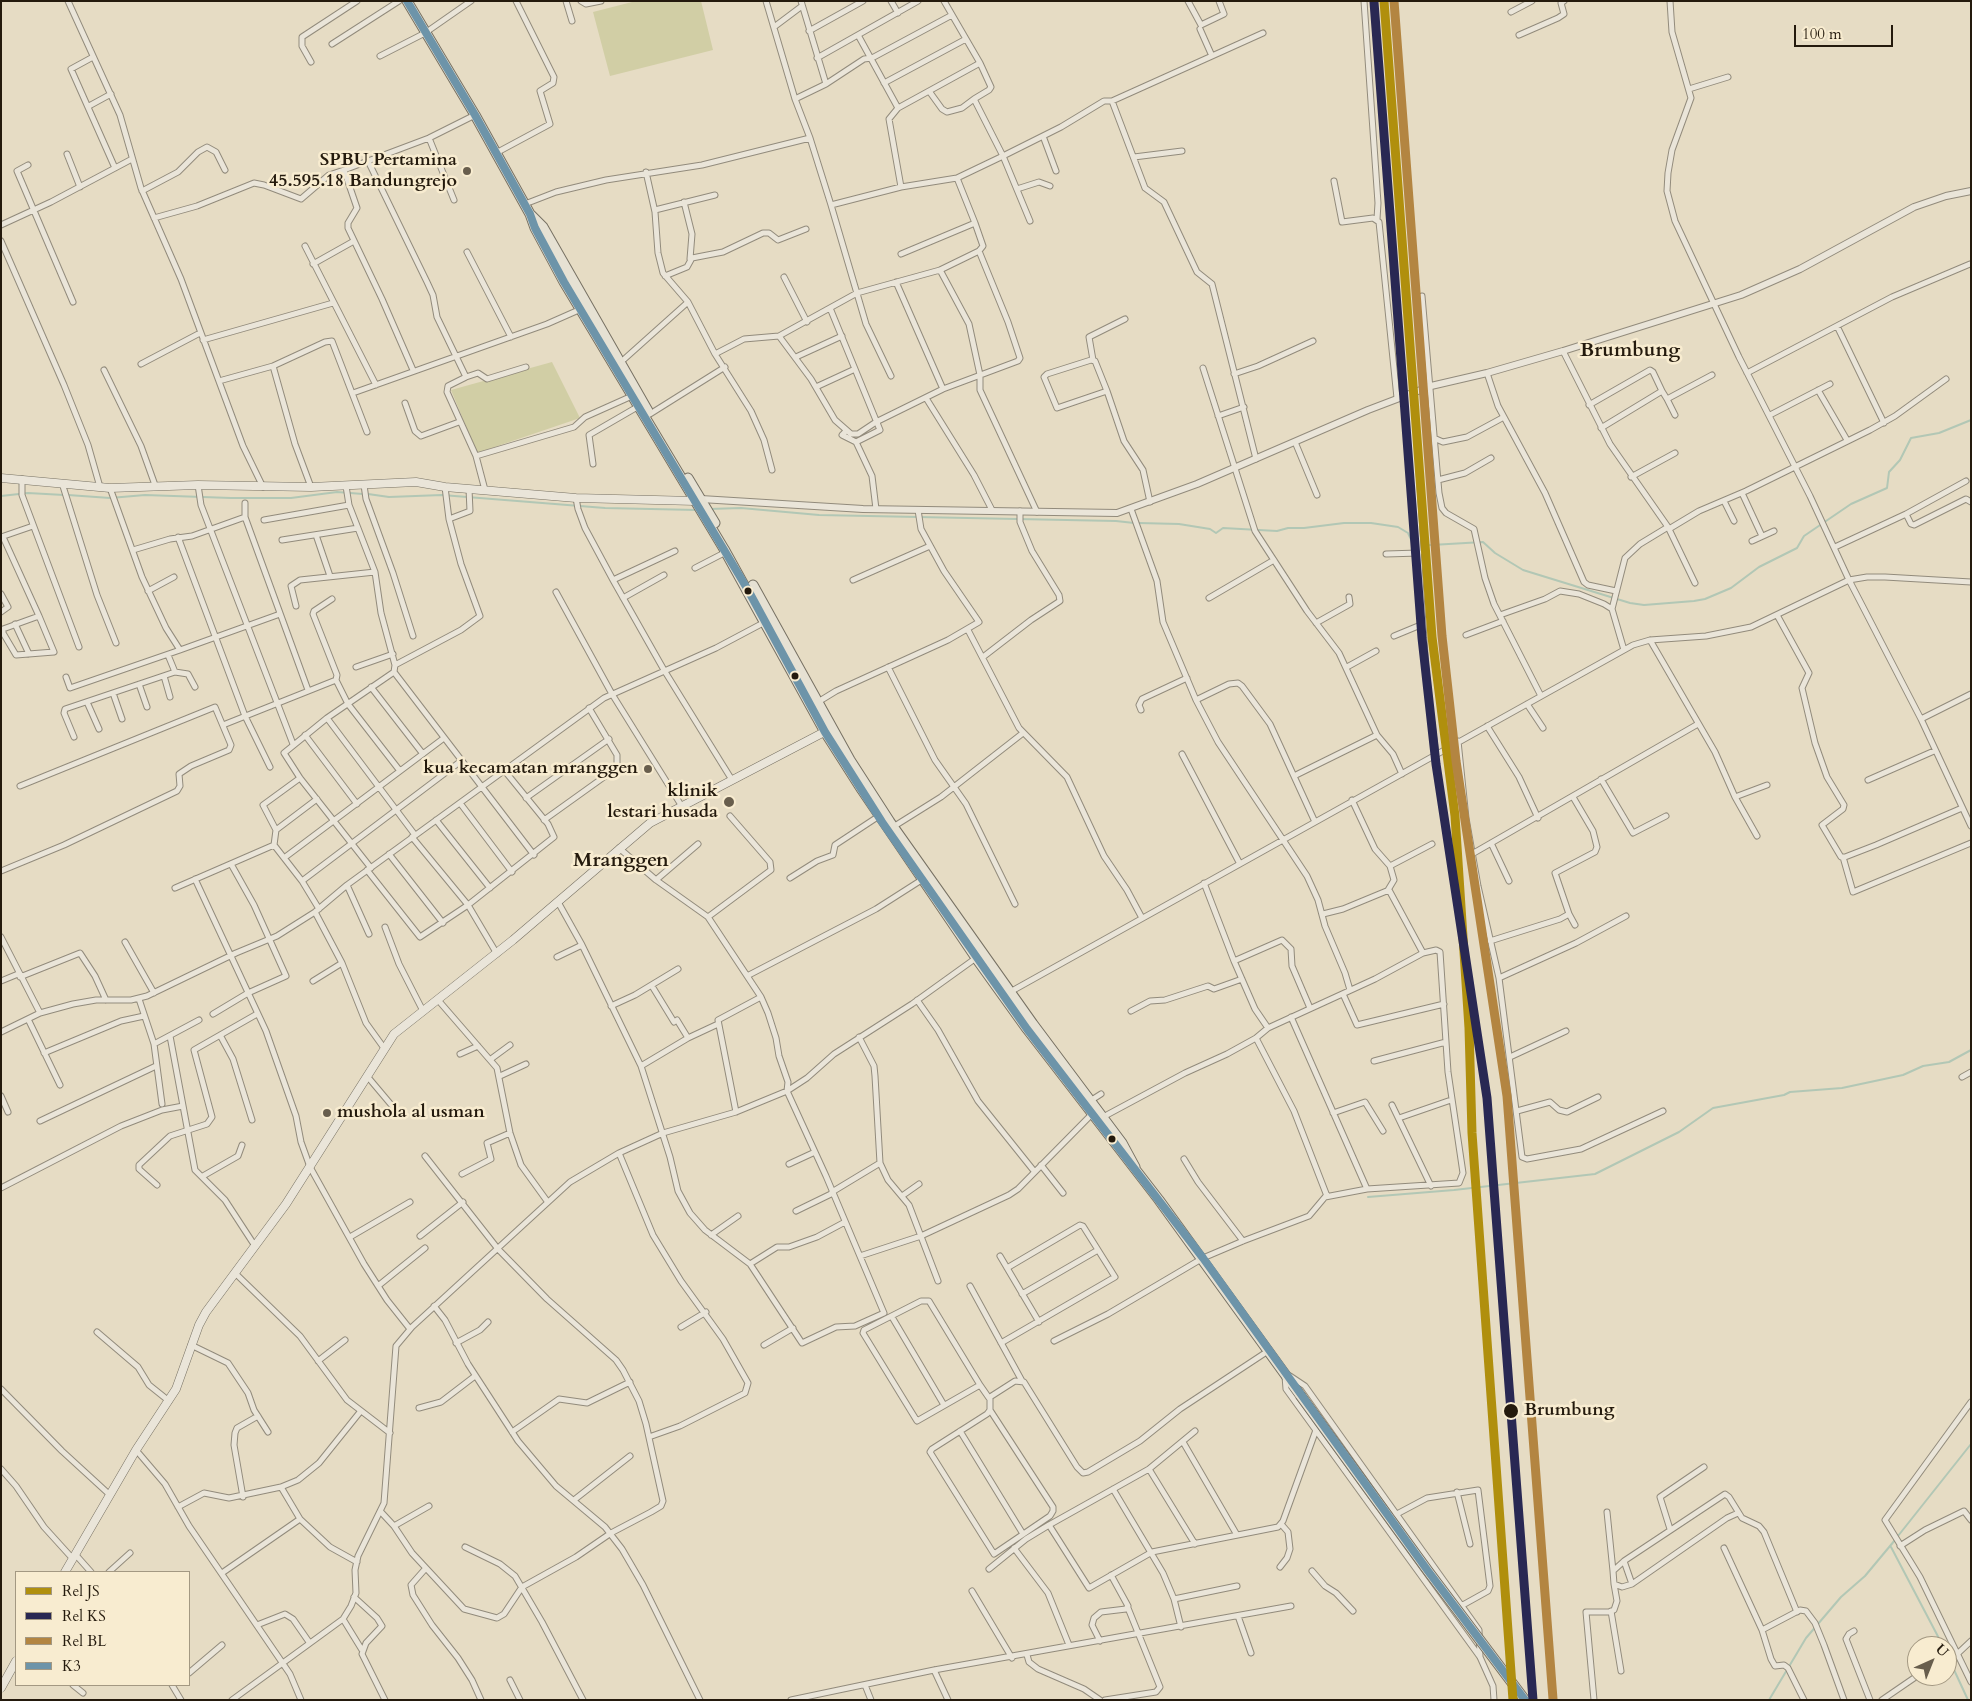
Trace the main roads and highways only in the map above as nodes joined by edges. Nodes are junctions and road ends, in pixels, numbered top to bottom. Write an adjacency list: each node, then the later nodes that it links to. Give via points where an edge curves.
1 (407, 1): 2 (main road)
2 (530, 214): 3 (main road, via 581,309 632,396); 3 (main road, via 543,226)
3 (650, 419): 5 (main road)
4 (1, 478): 5 (main road, via 111,490 155,486 311,487 347,491 416,482 469,493 485,490 576,500)
5 (699, 502): 6 (main road)
6 (708, 516): 7 (main road); 7 (main road, via 765,622)
7 (786, 653): 8 (main road); 8 (main road, via 818,702)
8 (828, 730): 9 (main road); 13 (main road, via 650,822 497,954 394,1034 348,1111 236,1274 206,1312 176,1389 136,1450)
9 (865, 788): 10 (main road); 10 (main road, via 879,816)
10 (980, 956): 11 (main road)
11 (1086, 1099): 12 (main road, via 1131,1156); 12 (main road, via 1092,1114)
12 (1136, 1169): 16 (main road, bridge)
13 (66, 1571)
14 (15, 1663): 15 (main road)
15 (1, 1688)
16 (1525, 1700)

